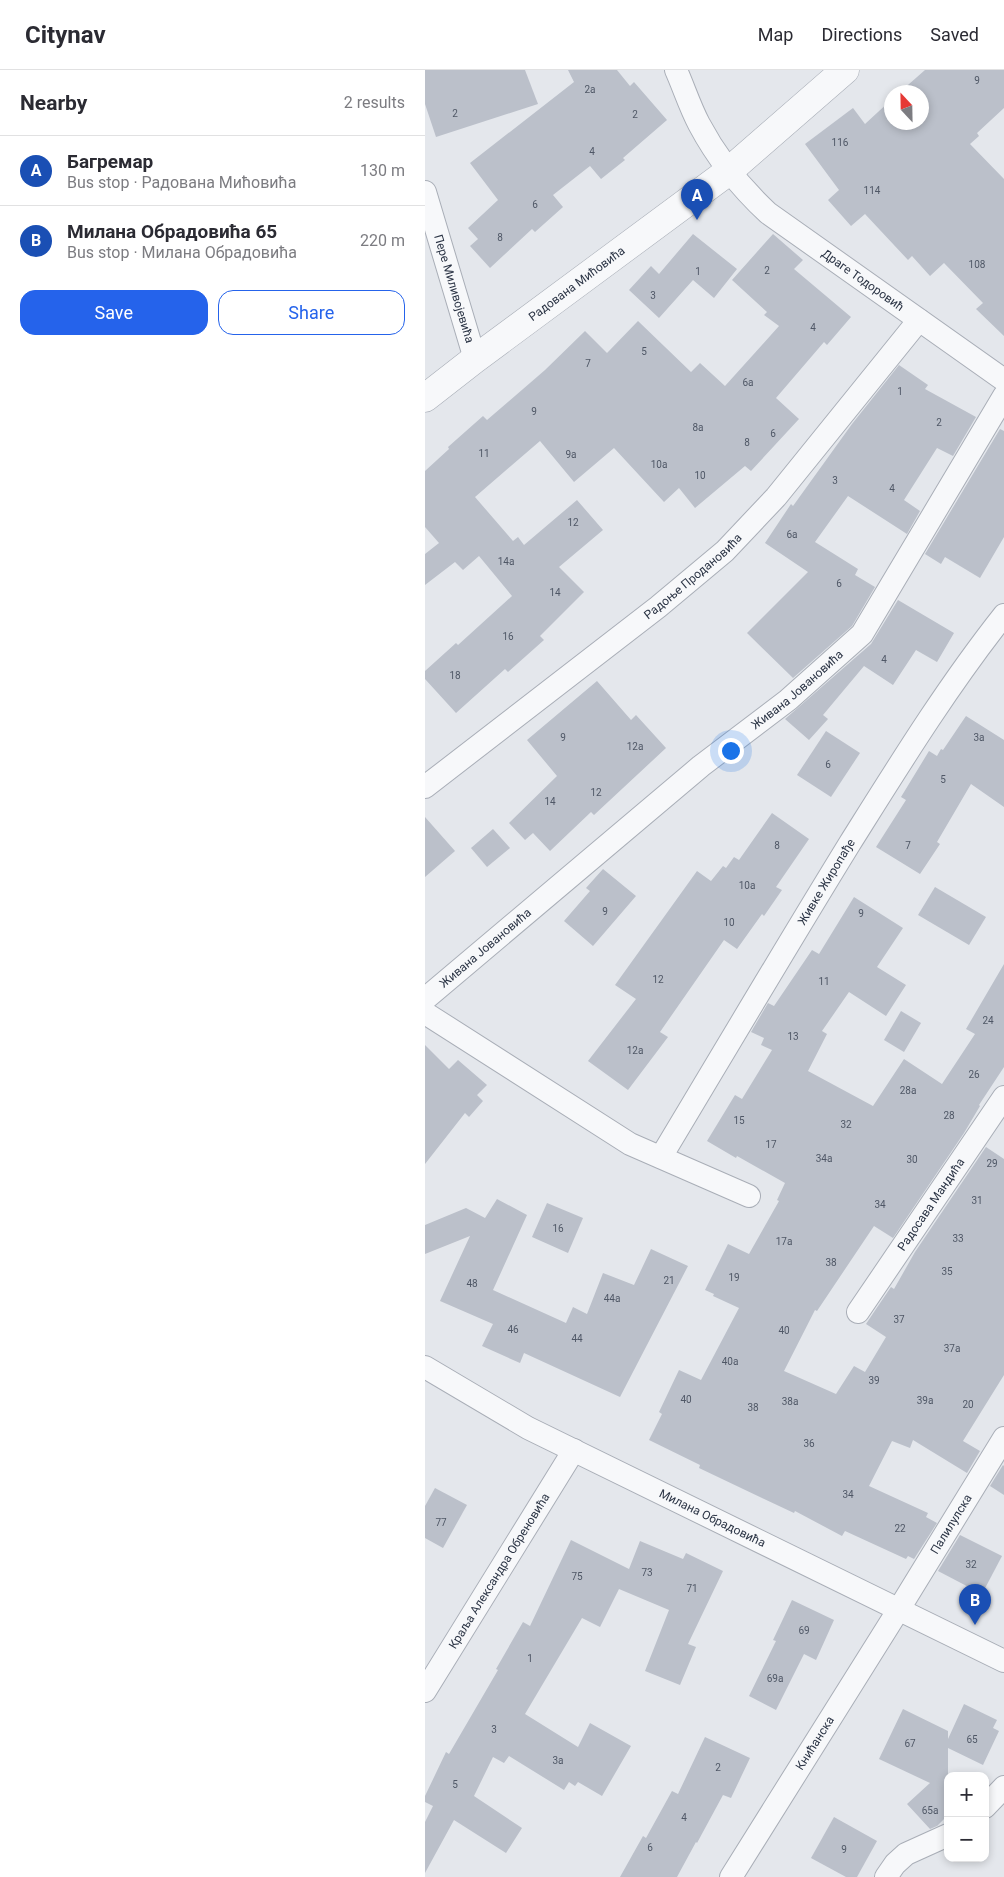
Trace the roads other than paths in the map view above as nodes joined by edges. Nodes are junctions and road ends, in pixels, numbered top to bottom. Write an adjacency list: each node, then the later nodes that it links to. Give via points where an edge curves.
1 (676, 70): 3 (street, Драге Тодоровић, via 699,124)
2 (845, 70): 3 (street, Радована Мићовића)
3 (729, 171): 5 (street, Драге Тодоровић, via 768,213); 6 (street, Радована Мићовића)
4 (425, 192): 6 (street, Пере Миливојевића)
5 (919, 320): 7 (street, Драге Тодоровић); 11 (street, Радоње Продановића, via 776,497 725,551)
6 (475, 359): 9 (street, Радована Мићовића)
7 (1004, 380)
8 (1004, 396): 12 (street, Живана Јовановића, via 862,634 788,700 701,766)
9 (425, 398)
10 (1004, 614): 15 (street, Живке Жиропађе, via 969,659 895,771)
11 (425, 787)
12 (425, 999)
13 (425, 1013): 15 (street, via 630,1144)
14 (1004, 1097): 17 (street, Радосава Мандића)
15 (661, 1157): 16 (street)
16 (749, 1196)
17 (858, 1312)
18 (425, 1367): 20 (street, Милана Обрадовића, via 528,1428)
19 (1004, 1438): 21 (street, Палилулска)
20 (573, 1450): 21 (street, Милана Обрадовића); 23 (street, Краља Александра Обреновића)
21 (899, 1609): 22 (street, Милана Обрадовића); 27 (street, Книћанска)
22 (1004, 1662)
23 (425, 1691)
24 (1004, 1787): 25 (street)
25 (989, 1803)
26 (944, 1836): 28 (street, via 907,1854)
27 (731, 1877)
28 (886, 1877)

